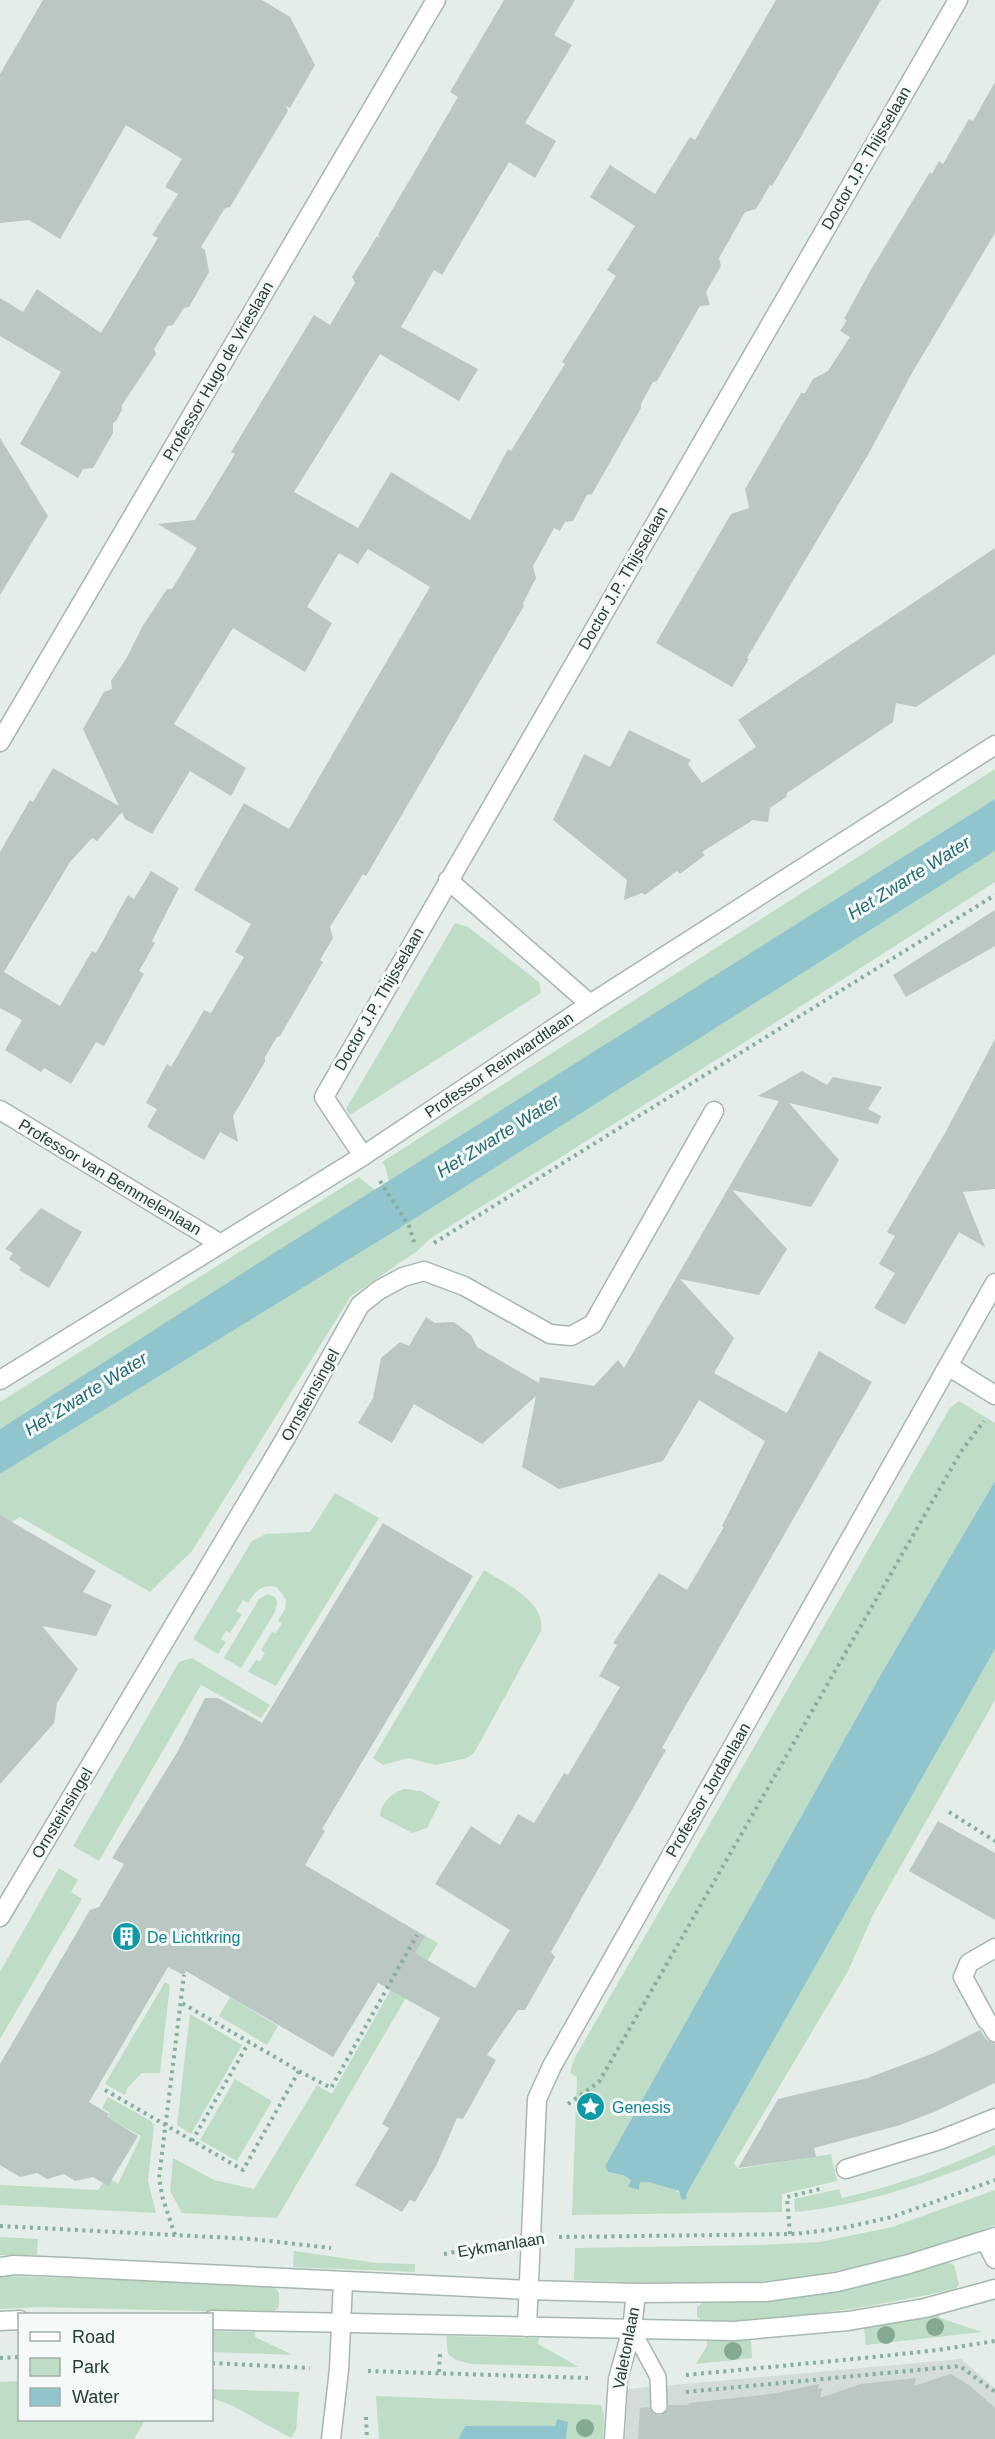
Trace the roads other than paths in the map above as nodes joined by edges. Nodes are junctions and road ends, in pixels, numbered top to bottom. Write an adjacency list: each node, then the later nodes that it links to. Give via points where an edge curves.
1 (436, 0): 3 (street, Professor Hugo de Vrieslaan)
2 (958, 0): 5 (street, Doctor J.P. Thijsselaan)
3 (0, 742)
4 (995, 745): 6 (street, Professor Reinwardtlaan)
5 (448, 880): 6 (street); 9 (street, Doctor J.P. Thijsselaan, via 324,1097)
6 (590, 1004): 9 (street, Professor Reinwardtlaan)
7 (0, 1110): 10 (street, Professor van Bemmelenlaan)
8 (714, 1111): 15 (street, Ornsteinsingel, via 593,1324 571,1336 550,1334 464,1286 423,1271 403,1277 360,1305 285,1439)
9 (363, 1156): 10 (street, Professor Reinwardtlaan)
10 (219, 1243): 13 (street, Professor Reinwardtlaan)
11 (995, 1283): 12 (street, Professor Jordanlaan)
12 (948, 1366): 14 (street); 25 (street, Professor Jordanlaan, via 552,2066 537,2099)
13 (0, 1380)
14 (995, 1395)
15 (0, 1917)
16 (995, 1948): 17 (street, via 969,1963 963,1977)
17 (991, 2027)
18 (995, 2118): 19 (street, via 940,2140)
19 (846, 2169)
20 (990, 2240): 21 (street); 26 (street, via 837,2282 776,2291)
21 (995, 2259)
22 (0, 2267): 23 (street)
23 (343, 2282): 25 (street); 30 (street)
24 (995, 2289): 32 (street, via 925,2308 848,2321 734,2331)
25 (528, 2290): 26 (street); 31 (street, Professor Jordanlaan)
26 (636, 2293): 32 (street, Valetonlaan)
27 (18, 2320): 29 (street)
28 (213, 2320): 30 (street)
29 (0, 2321)
30 (342, 2322): 31 (street); 34 (street)
31 (527, 2327): 32 (street)
32 (632, 2329): 33 (lane, via 658,2377); 35 (street, Valetonlaan, via 618,2379)
33 (659, 2401)
34 (331, 2439)
35 (614, 2439)

